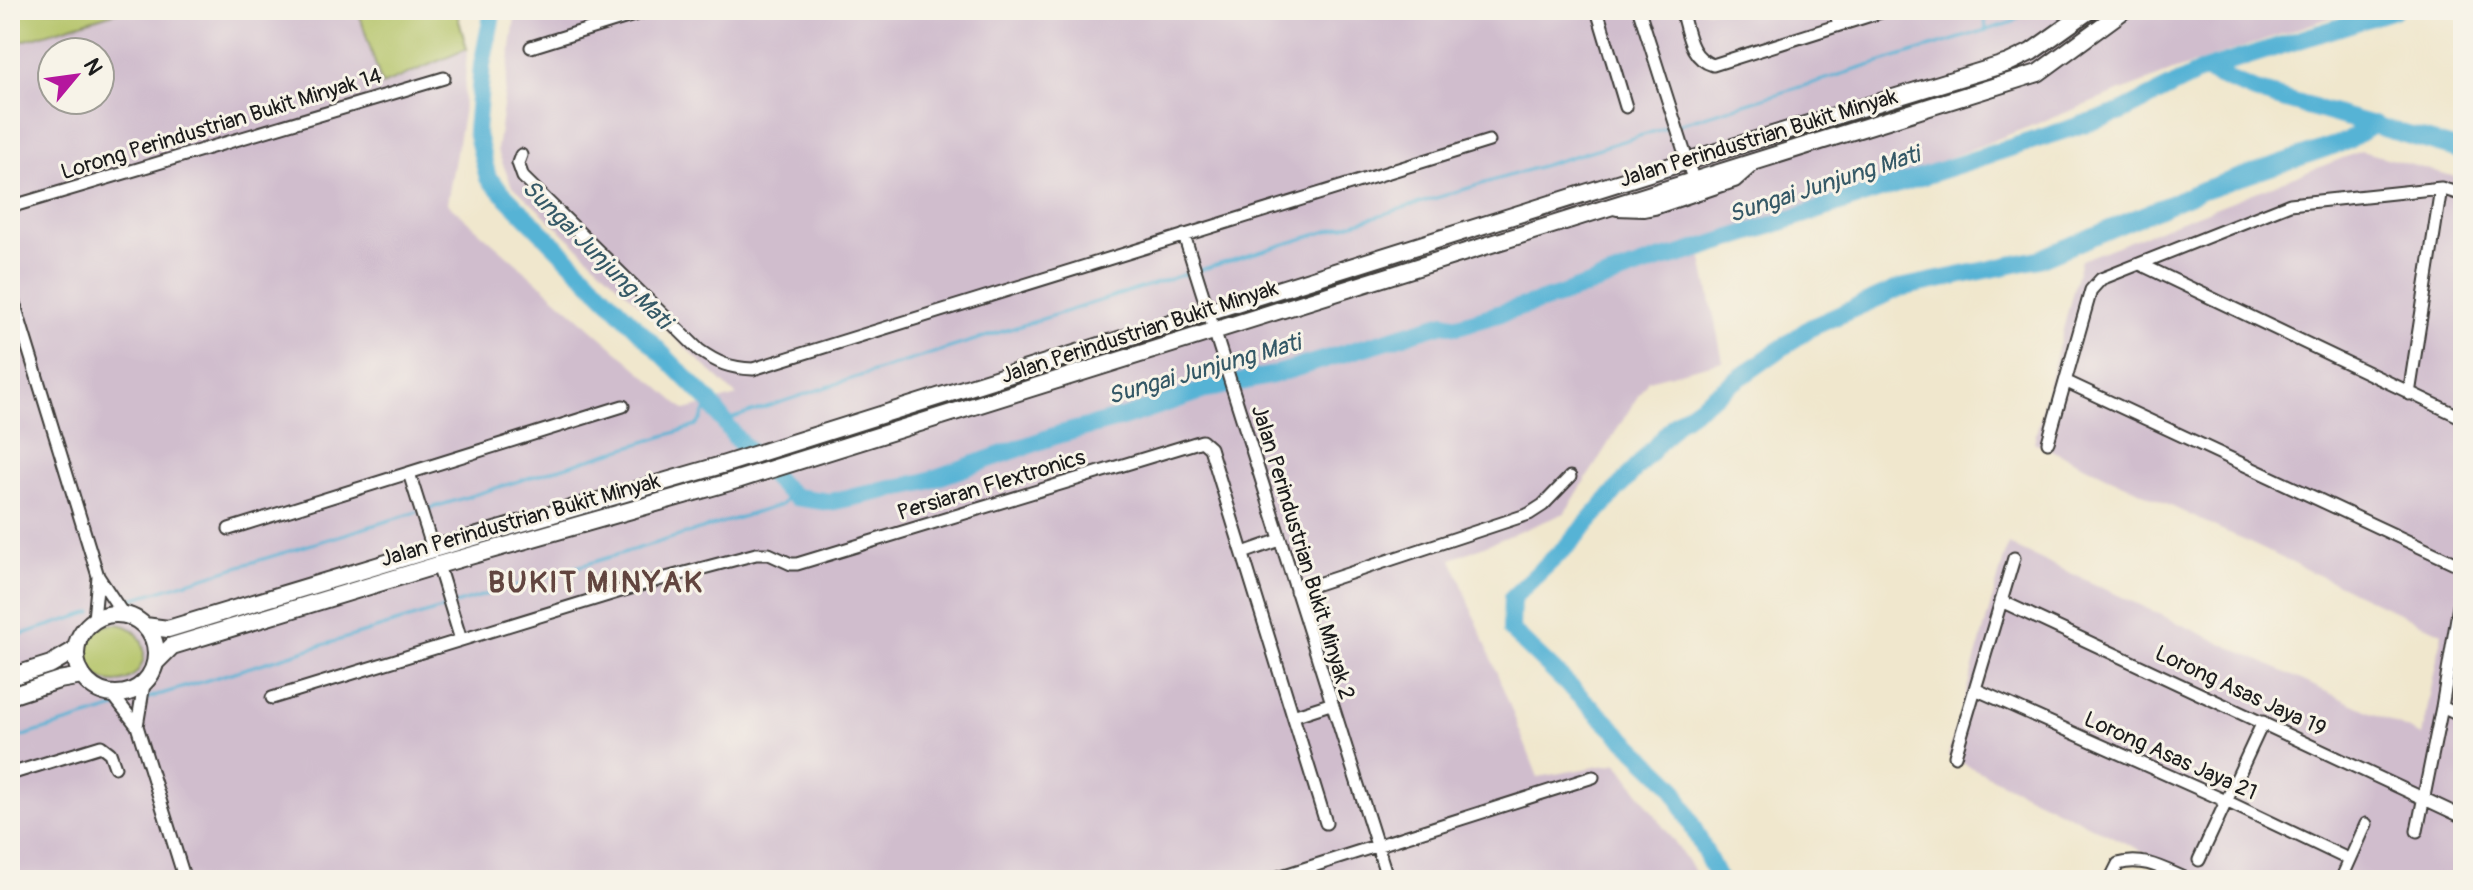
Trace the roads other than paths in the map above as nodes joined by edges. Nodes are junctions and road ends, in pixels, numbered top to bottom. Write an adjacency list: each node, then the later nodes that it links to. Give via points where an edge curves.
1 (650, 10): 10 (street)
2 (1597, 10): 12 (street)
3 (1639, 10): 16 (street)
4 (1681, 10): 9 (street, via 1695,54 1713,65)
5 (1835, 10): 9 (street)
6 (1887, 10): 9 (street)
7 (2090, 10): 16 (main road, Jalan Perindustrian Bukit Minyak, via 2008,63)
8 (2124, 10): 15 (main road, Jalan Perindustrian Bukit Minyak, via 2038,73)
9 (1839, 25)
10 (531, 47)
11 (444, 78): 21 (street, Lorong Perindustrian Bukit Minyak 14)
12 (1626, 107)
13 (1489, 141): 22 (street)
14 (521, 155): 22 (street, via 523,177 699,350 733,368 753,369)
15 (1755, 160): 17 (main road, Jalan Perindustrian Bukit Minyak); 20 (main road, via 1734,179 1654,206)
16 (1687, 161): 17 (street); 25 (main road, Jalan Perindustrian Bukit Minyak)
17 (1693, 179): 20 (main road, Jalan Perindustrian Bukit Minyak)
18 (2441, 188): 19 (street); 23 (street, via 2290,204); 28 (street)
19 (2463, 195)
20 (1607, 206): 26 (main road, Jalan Perindustrian Bukit Minyak)
21 (10, 207)
22 (1184, 235): 25 (street, Jalan Perindustrian Bukit Minyak 2)
23 (2140, 264): 27 (street, via 2101,279 2091,290); 28 (street)
24 (10, 289): 40 (street)
25 (1208, 311): 26 (street, Jalan Perindustrian Bukit Minyak 2); 37 (main road, Jalan Perindustrian Bukit Minyak)
26 (1214, 330): 35 (street, Jalan Perindustrian Bukit Minyak 2); 37 (main road, Jalan Perindustrian Bukit Minyak, via 737,480)
27 (2067, 382): 31 (street); 39 (street)
28 (2409, 394): 30 (street)
29 (623, 406): 32 (street)
30 (2463, 418)
31 (2048, 442)
32 (409, 473): 34 (street); 37 (street)
33 (1570, 477): 42 (street, via 1529,514)
34 (229, 529)
35 (1280, 540): 36 (street); 42 (street, Jalan Perindustrian Bukit Minyak 2)
36 (1243, 553): 48 (street, Persiaran Flextronics, via 1206,445 791,564 756,554); 60 (street, Persiaran Flextronics)
37 (435, 557): 47 (main road, Jalan Perindustrian Bukit Minyak, via 168,629); 48 (street); 50 (main road, Jalan Perindustrian Bukit Minyak, via 172,646)
38 (2014, 558): 43 (street)
39 (2463, 567)
40 (98, 576): 44 (street); 45 (street)
41 (2463, 582): 46 (street)
42 (1296, 591): 58 (street, Jalan Perindustrian Bukit Minyak 2)
43 (2001, 601): 53 (street); 62 (street, Lorong Asas Jaya 19)
44 (118, 607): 45 (main road, via 113,613); 47 (main road)
45 (94, 614): 49 (main road)
46 (2460, 618): 59 (street)
47 (145, 626): 50 (main road, via 153,637)
48 (461, 640): 56 (street)
49 (75, 650): 51 (main road); 52 (main road)
50 (156, 662): 54 (main road)
51 (82, 676): 55 (main road); 57 (main road)
52 (10, 677)
53 (1975, 689): 64 (street); 69 (street, Lorong Asas Jaya 21)
54 (142, 695): 57 (main road, via 134,691); 63 (street)
55 (10, 696)
56 (272, 698)
57 (119, 702): 63 (street)
58 (1330, 704): 60 (street); 74 (street, Jalan Perindustrian Bukit Minyak 2)
59 (2442, 707): 61 (street); 68 (street)
60 (1293, 716): 71 (street, Persiaran Flextronics)
61 (2463, 717)
62 (2263, 722): 68 (street, Lorong Asas Jaya 19); 69 (street)
63 (137, 726): 77 (street)
64 (1955, 756)
65 (115, 767): 66 (street, via 101,746)
66 (10, 774)
67 (1593, 777): 74 (street)
68 (2425, 799): 70 (street, Lorong Asas Jaya 19); 73 (street)
69 (2226, 801): 75 (street); 76 (street, Lorong Asas Jaya 21)
70 (2463, 817)
71 (1326, 823)
72 (2366, 824): 76 (street)
73 (2417, 831)
74 (1377, 846): 78 (street); 79 (street, Jalan Perindustrian Bukit Minyak 2)
75 (2199, 860)
76 (2350, 860): 82 (street)
77 (185, 880)
78 (1269, 880)
79 (1388, 880)
80 (2110, 880): 81 (street, via 2118,864 2131,860)
81 (2189, 880)
82 (2341, 880)

